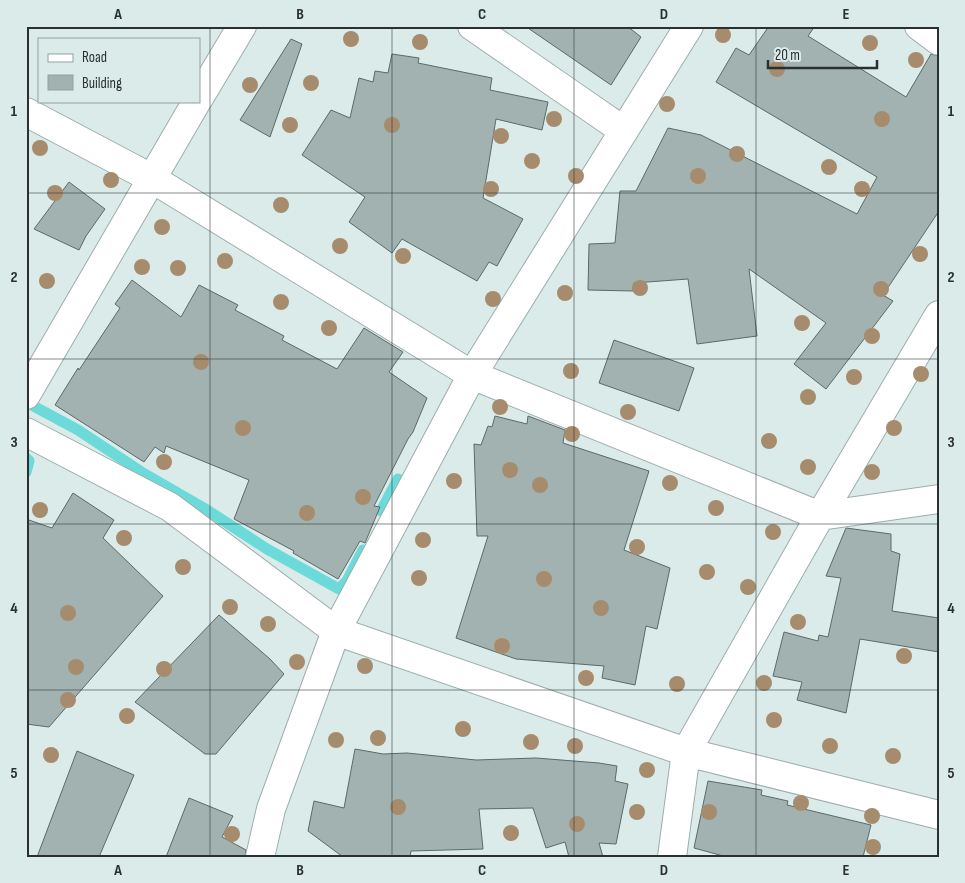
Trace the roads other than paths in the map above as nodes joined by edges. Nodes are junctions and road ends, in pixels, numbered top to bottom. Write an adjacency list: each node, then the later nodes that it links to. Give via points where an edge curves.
1 (242, 26): 6 (street)
2 (472, 26): 9 (street)
3 (689, 26): 9 (street)
4 (919, 26): 5 (street)
5 (939, 41)
6 (200, 97)
7 (197, 102): 10 (street)
8 (26, 112): 10 (street)
9 (624, 131): 12 (street)
10 (151, 178): 12 (street); 13 (street)
11 (939, 315): 16 (street)
12 (472, 375): 16 (street); 17 (street)
13 (26, 395)
14 (26, 432): 17 (street, via 170,507)
15 (939, 499): 16 (street)
16 (820, 516): 18 (street)
17 (336, 631): 18 (street); 20 (street, via 271,809)
18 (686, 752): 19 (street); 21 (street)
19 (939, 815)
20 (260, 857)
21 (672, 857)

